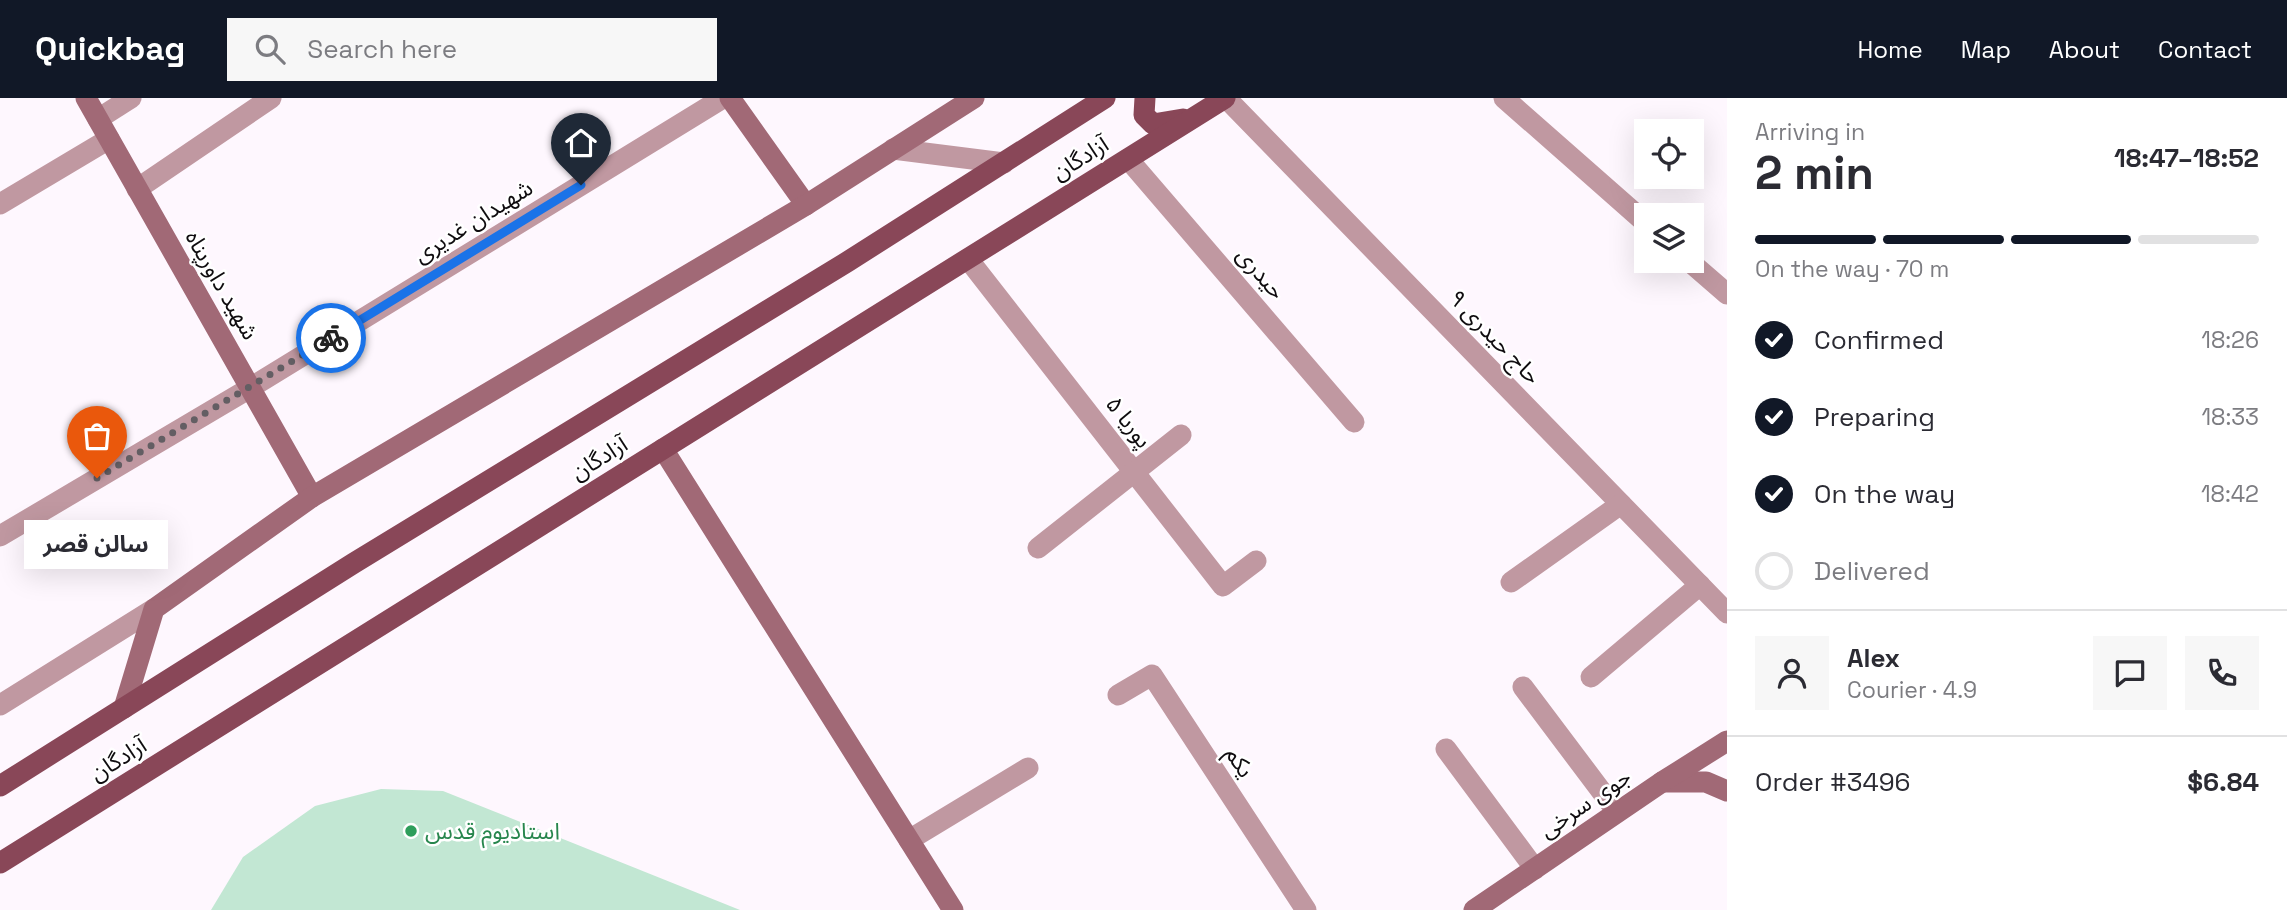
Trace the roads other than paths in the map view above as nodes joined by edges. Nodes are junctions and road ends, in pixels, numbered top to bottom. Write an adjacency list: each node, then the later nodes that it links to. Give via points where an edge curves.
1 (86, 98): 12 (street, شهید داورپناه)
2 (131, 98): 12 (street)
3 (271, 98): 17 (street)
4 (723, 98): 24 (street, شهیدان غدیری)
5 (730, 98): 19 (street)
6 (974, 98): 14 (street)
7 (1105, 98): 16 (main road, آزادگان)
8 (1145, 98): 11 (main road, via 1144,115 1153,124)
9 (1226, 98): 11 (main road, آزادگان); 30 (street, حاج حیدری ۹)
10 (1504, 98): 20 (street)
11 (1197, 116): 15 (main road, آزادگان)
12 (98, 119): 13 (street, شهید داورپناه)
13 (109, 139): 17 (street, شهید داورپناه); 18 (street)
14 (893, 149): 16 (street); 19 (street)
15 (1128, 159): 21 (main road, آزادگان); 25 (street, حیدری)
16 (1004, 163): 42 (main road, آزادگان)
17 (137, 189): 24 (street, شهید داورپناه)
18 (0, 204)
19 (806, 205): 29 (street)
20 (1634, 213)
21 (968, 259): 27 (main road, آزادگان); 28 (street, پوریا ۵)
22 (1703, 273): 23 (street)
23 (1727, 294)
24 (250, 388): 29 (street, شهید داورپناه); 31 (street, شهیدان غدیری)
25 (1354, 422)
26 (1181, 435): 28 (street)
27 (663, 449): 50 (street); 51 (main road, آزادگان)
28 (1134, 472): 32 (street); 33 (street, پوریا ۵, via 1223,586)
29 (312, 497): 36 (street)
30 (1621, 503): 34 (street); 35 (street, حاج حیدری ۹)
31 (0, 536)
32 (1038, 548)
33 (1256, 561)
34 (1511, 582)
35 (1700, 585): 37 (street, حاج حیدری ۹); 38 (street)
36 (154, 609): 41 (street); 42 (street)
37 (1727, 613)
38 (1591, 677)
39 (1524, 687): 49 (street)
40 (1118, 695): 54 (street, یکم, via 1152,675)
41 (3, 697)
42 (124, 708): 47 (main road, آزادگان)
43 (1727, 741): 46 (street, جوی سرخی)
44 (1446, 749): 52 (street)
45 (1028, 768): 50 (street)
46 (1662, 782): 48 (street, via 1706,782); 49 (street, جوی سرخی)
47 (0, 786)
48 (1727, 792)
49 (1618, 813): 52 (street, جوی سرخی)
50 (909, 840): 53 (street)
51 (0, 863)
52 (1535, 869): 55 (street, جوی سرخی)
53 (953, 910)
54 (1306, 910)
55 (1474, 910)

